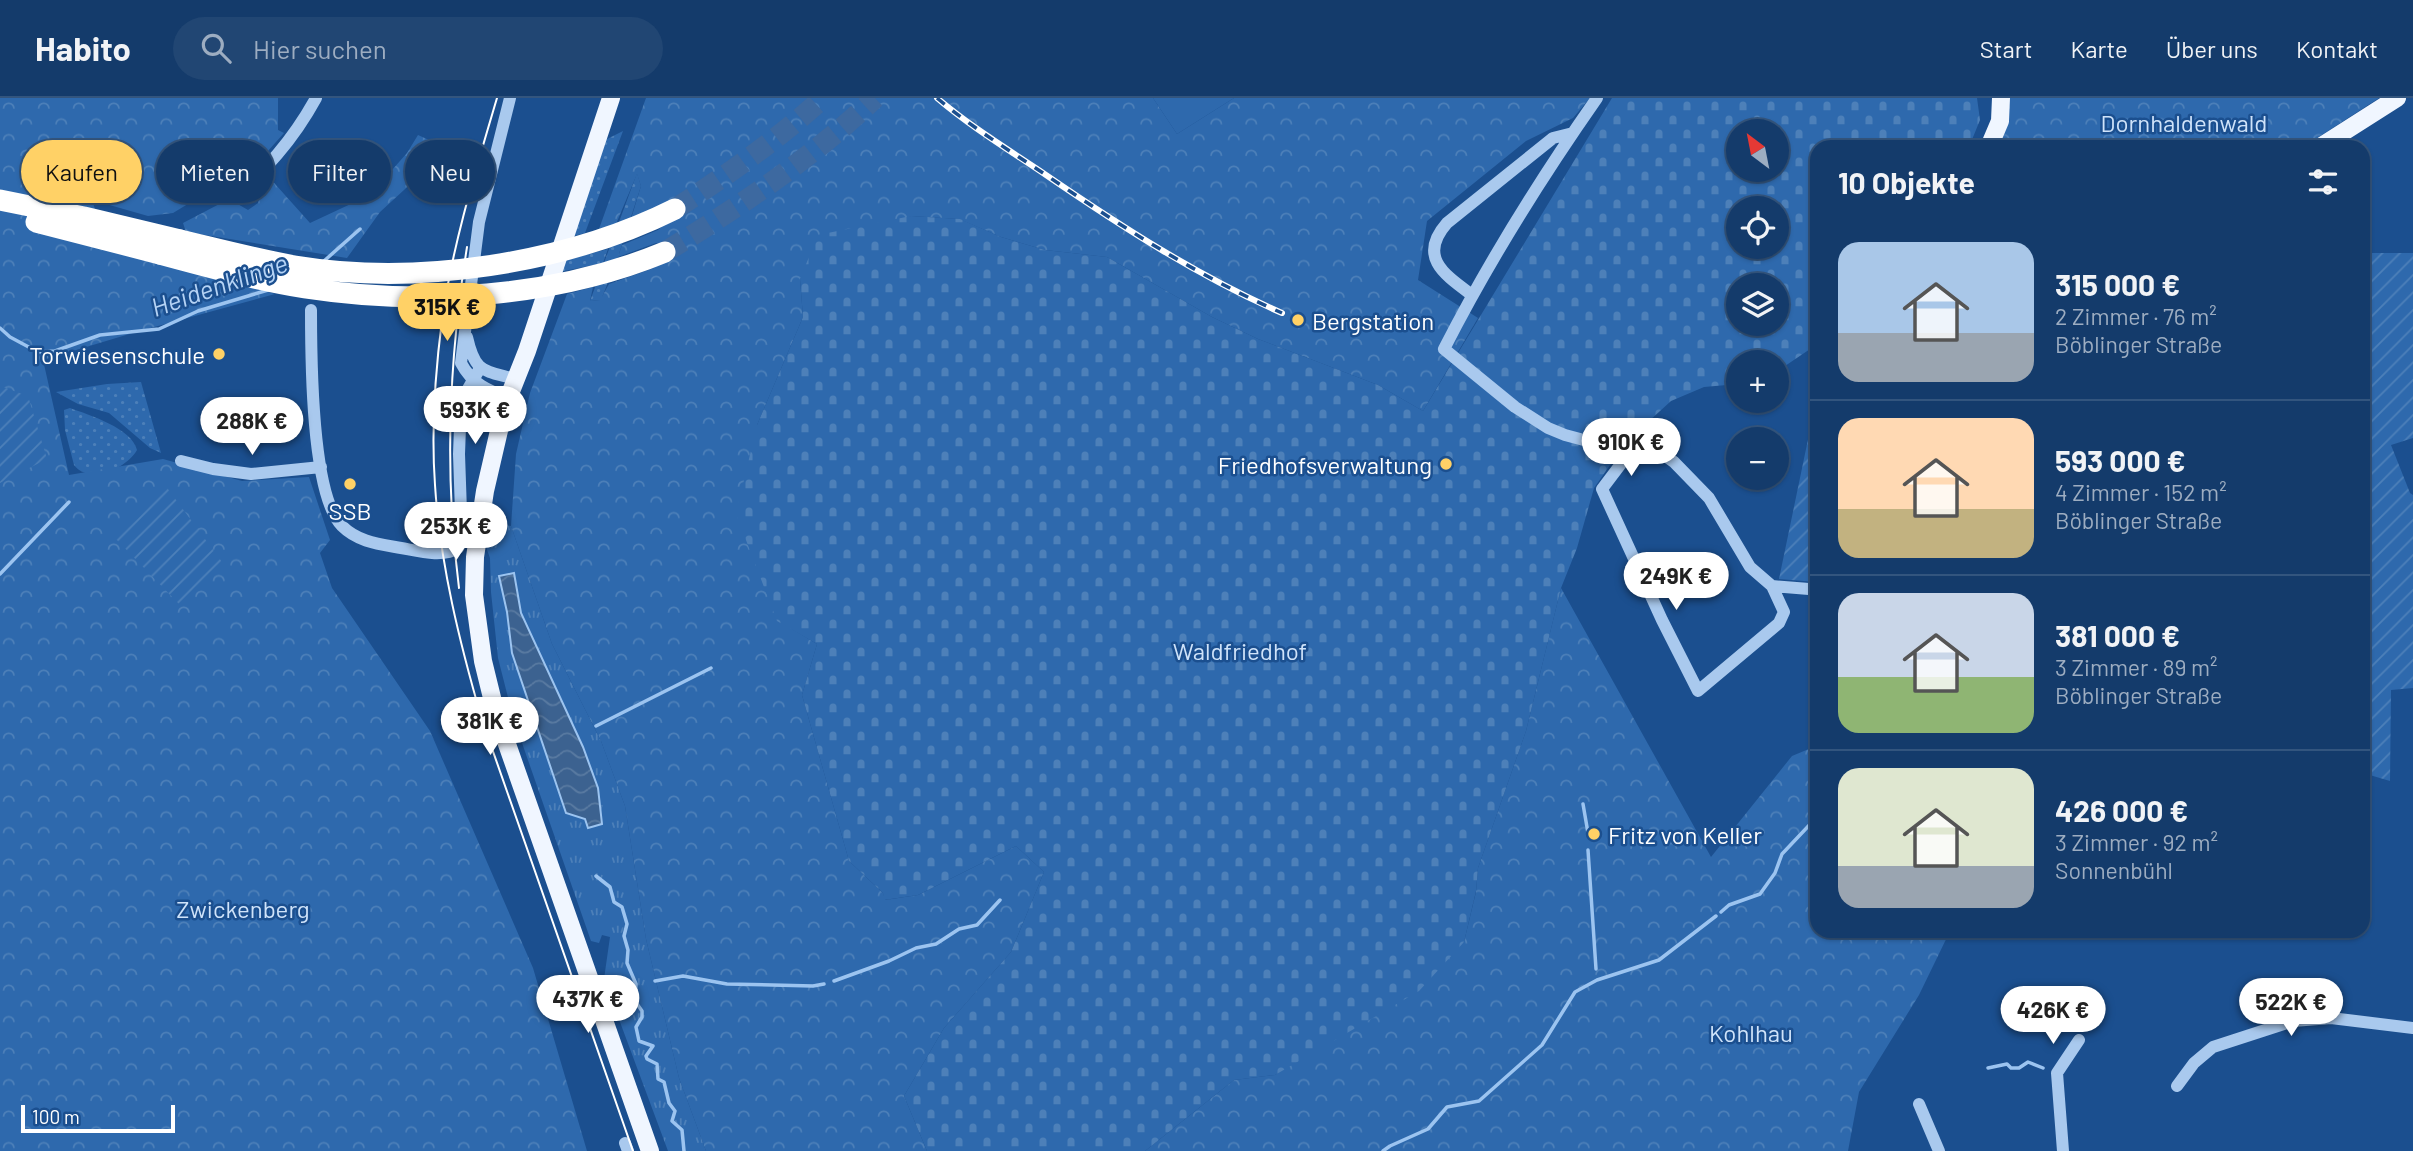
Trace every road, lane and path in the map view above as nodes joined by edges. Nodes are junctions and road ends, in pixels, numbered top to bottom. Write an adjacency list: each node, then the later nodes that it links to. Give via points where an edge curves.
1 (316, 98): 10 (street)
2 (510, 98): 17 (street, via 479,222)
3 (611, 98): 19 (main road)
4 (1597, 98): 7 (street)
5 (2001, 98): 8 (main road, via 2000,121)
6 (2397, 98): 9 (main road)
7 (1573, 133): 15 (street); 15 (street, via 1553,138 1447,223 1436,237 1435,259 1442,273)
8 (1992, 140)
9 (2331, 140)
10 (274, 157)
11 (0, 200): 12 (highway, bridge, via 296,266 388,272 485,266 567,250 644,225)
12 (675, 209)
13 (0, 215): 14 (highway, bridge, via 256,279 388,296 490,293 580,279)
14 (665, 252)
15 (1472, 296): 22 (street, via 1444,349 1548,428 1584,441)
16 (310, 310): 24 (street)
17 (465, 326): 18 (street); 20 (street, via 461,363)
18 (480, 368): 19 (street); 20 (street)
19 (515, 379): 21 (main road)
20 (472, 380): 21 (street); 24 (street, via 461,401 461,541 454,551 362,540 334,516)
21 (508, 398): 25 (main road, via 485,491)
22 (1633, 448): 26 (street, via 1653,447 1693,480 1751,567); 26 (street, via 1602,489 1698,691 1784,616)
23 (181, 461): 24 (street, via 251,474)
24 (321, 467)
25 (480, 534): 32 (main road, via 474,595 495,710); 33 (main road, via 484,616 506,720)
26 (1772, 586): 27 (street)
27 (1810, 589)
28 (2413, 1028): 30 (street, via 2331,1018 2293,1021 2213,1047)
29 (2079, 1040): 35 (street, via 2057,1073)
30 (2177, 1086)
31 (1919, 1104): 34 (street)
32 (650, 1151)
33 (657, 1151)
34 (1939, 1151)
35 (2063, 1151)

